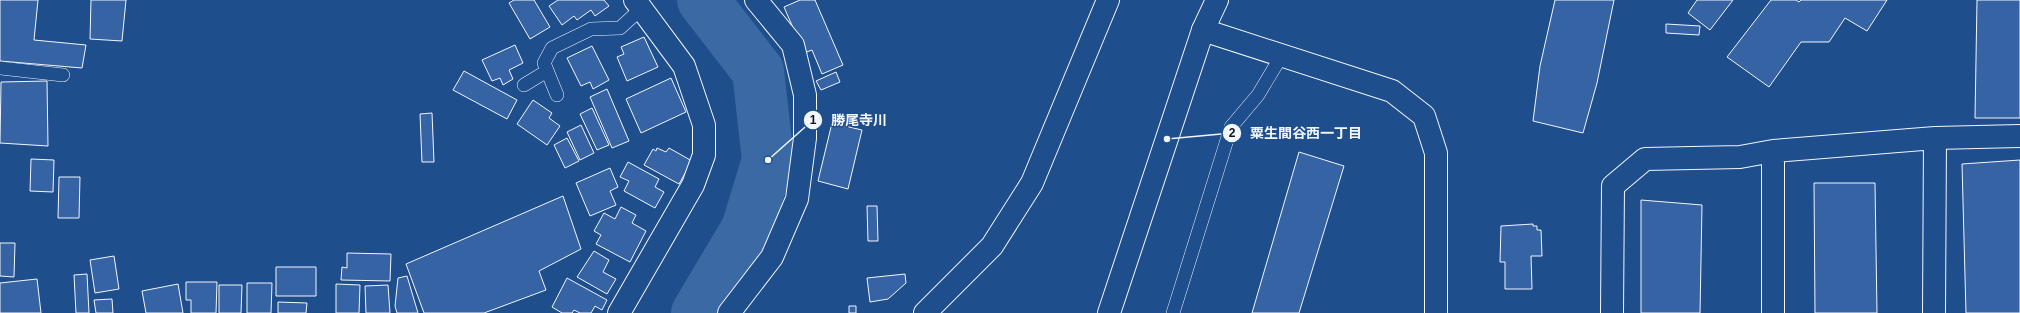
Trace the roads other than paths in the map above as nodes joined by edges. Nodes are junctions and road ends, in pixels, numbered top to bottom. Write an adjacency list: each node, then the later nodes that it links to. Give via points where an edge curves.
1 (756, 0): 17 (street, via 793,44 805,95 805,138 796,199 772,257)
2 (1108, 0): 15 (street, via 1032,183 992,246)
3 (1217, 0): 5 (street)
4 (639, 4): 8 (lane, via 620,28 591,29 552,48 544,63); 16 (street, via 684,66 704,126 704,155 693,185)
5 (1203, 30): 6 (street); 18 (street)
6 (1282, 55): 19 (lane, via 1258,95 1231,127); 20 (street, via 1392,91 1424,116 1436,153)
7 (0, 68): 9 (lane)
8 (547, 71): 10 (lane); 11 (lane)
9 (63, 75)
10 (524, 85)
11 (557, 95)
12 (2020, 136): 13 (street)
13 (1936, 138): 14 (street); 23 (street)
14 (1773, 151): 21 (street, via 1740,157 1645,159 1613,186); 22 (street)
15 (927, 312)
16 (619, 313)
17 (729, 313)
18 (1109, 313)
19 (1173, 313)
20 (1436, 313)
21 (1612, 313)
22 (1774, 313)
23 (1934, 313)

